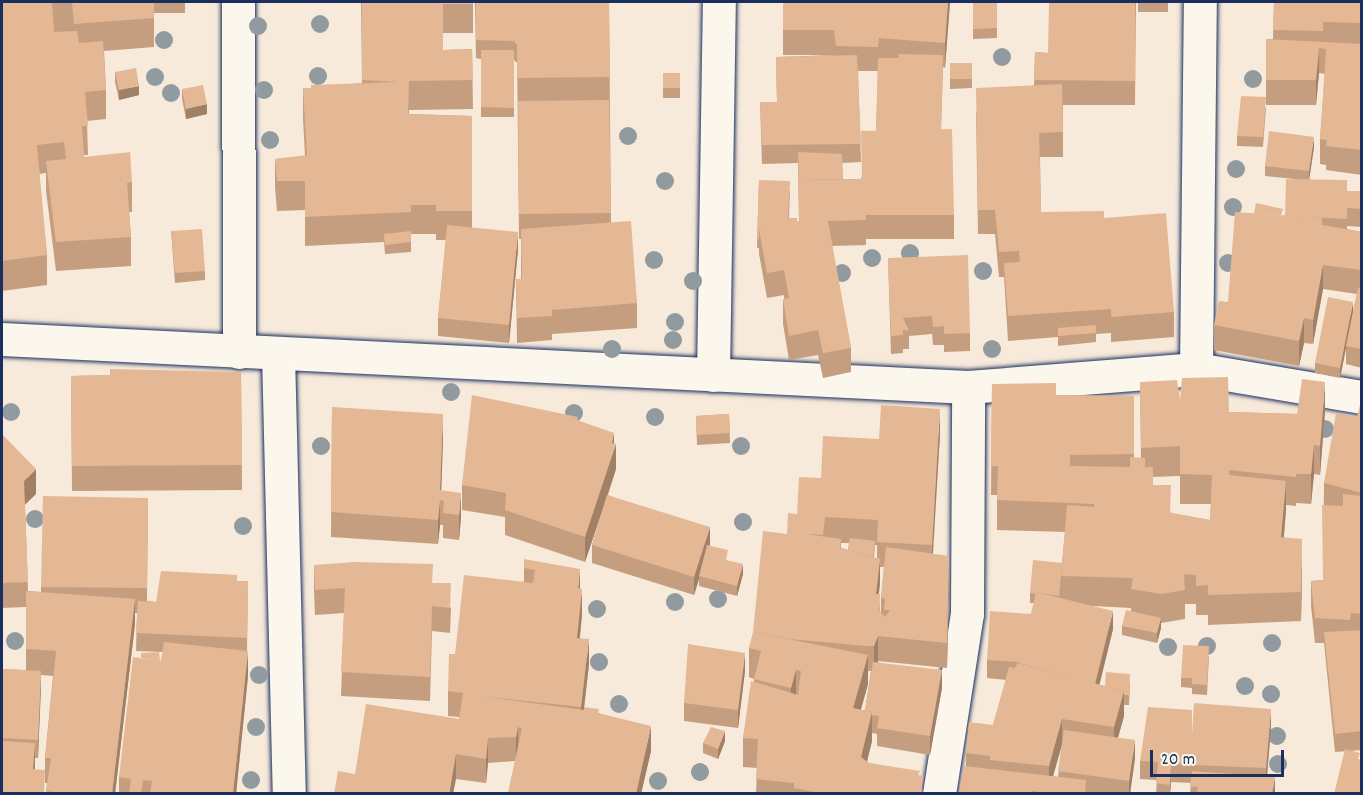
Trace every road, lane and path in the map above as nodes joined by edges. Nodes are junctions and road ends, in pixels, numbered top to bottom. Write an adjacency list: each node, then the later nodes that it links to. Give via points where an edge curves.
1 (238, 2): 5 (street)
2 (719, 2): 8 (street)
3 (1200, 2): 7 (street)
4 (2, 339): 5 (street)
5 (239, 352): 6 (street)
6 (278, 353): 8 (street); 11 (street)
7 (1196, 369): 9 (street); 10 (street)
8 (713, 375): 9 (street)
9 (968, 387): 12 (street, via 967,614)
10 (1362, 398)
11 (289, 794)
12 (939, 794)

